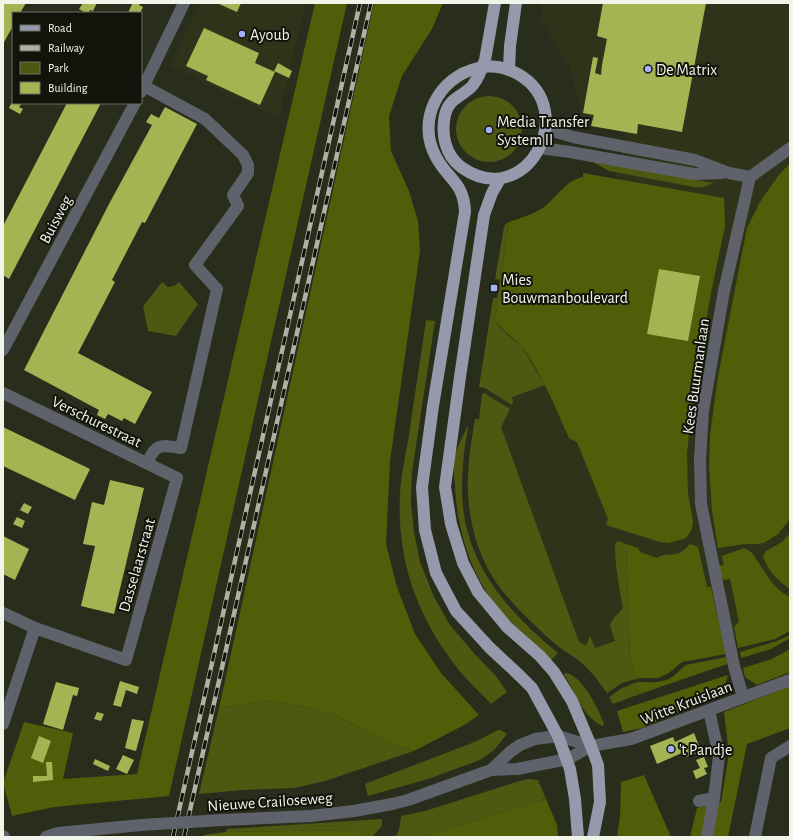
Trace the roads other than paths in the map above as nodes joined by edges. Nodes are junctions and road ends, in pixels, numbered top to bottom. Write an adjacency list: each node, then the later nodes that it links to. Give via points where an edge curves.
1 (184, 3): 6 (street)
2 (495, 3): 4 (main road)
3 (516, 3): 5 (main road, via 510,46)
4 (482, 67): 5 (main road, via 494,66); 13 (main road, via 473,85 451,103 445,112 445,145 459,165 477,176); 24 (main road, via 461,74 443,88 436,97 428,121 428,134 435,156 461,190 465,205 422,487 425,530 436,573 456,611 532,688)
5 (510, 70): 8 (main road, via 530,83 540,97 546,117)
6 (143, 89): 16 (street, via 205,119 243,155 248,165 248,173 233,195 238,206 195,265 217,289 181,448 164,445 155,449)
7 (134, 104): 14 (street, Buisweg)
8 (546, 129): 9 (main road); 11 (street, via 573,137 695,160)
9 (540, 148): 11 (street, via 694,174); 13 (main road, via 529,164 520,171)
10 (790, 148): 12 (street)
11 (729, 173): 12 (street)
12 (750, 177): 21 (street, Kees Buurmanlaan, via 724,291 704,403 700,459 701,504 734,666)
13 (500, 179): 25 (main road, via 484,215 445,487 451,524 463,563 478,592 507,628 540,656 554,672 572,701)
14 (3, 350)
15 (3, 393): 16 (street, Verschurestraat)
16 (147, 463): 17 (street, Verschurestraat)
17 (177, 478): 19 (street, Dasselaarstraat, via 126,660)
18 (3, 614): 19 (street)
19 (35, 628): 23 (street)
20 (790, 680): 21 (street, Witte Kruislaan)
21 (743, 697): 22 (street, Witte Kruislaan)
22 (709, 710): 25 (street, Witte Kruislaan, via 631,739); 29 (street, via 719,756)
23 (3, 724)
24 (558, 736): 25 (street); 27 (main road); 28 (street, Nieuwe Crailoseweg, via 535,739 520,745)
25 (591, 746): 27 (street); 33 (main road, via 598,765 600,802)
26 (790, 746): 35 (street, via 771,758)
27 (568, 760): 28 (street, Nieuwe Crailoseweg, via 517,769); 32 (main road)
28 (491, 770): 31 (street, Nieuwe Crailoseweg, bridge, via 408,800 354,811 58,832)
29 (714, 798): 30 (street); 34 (street)
30 (698, 801)
31 (46, 837)
32 (578, 837)
33 (593, 837)
34 (707, 837)
35 (755, 837)

